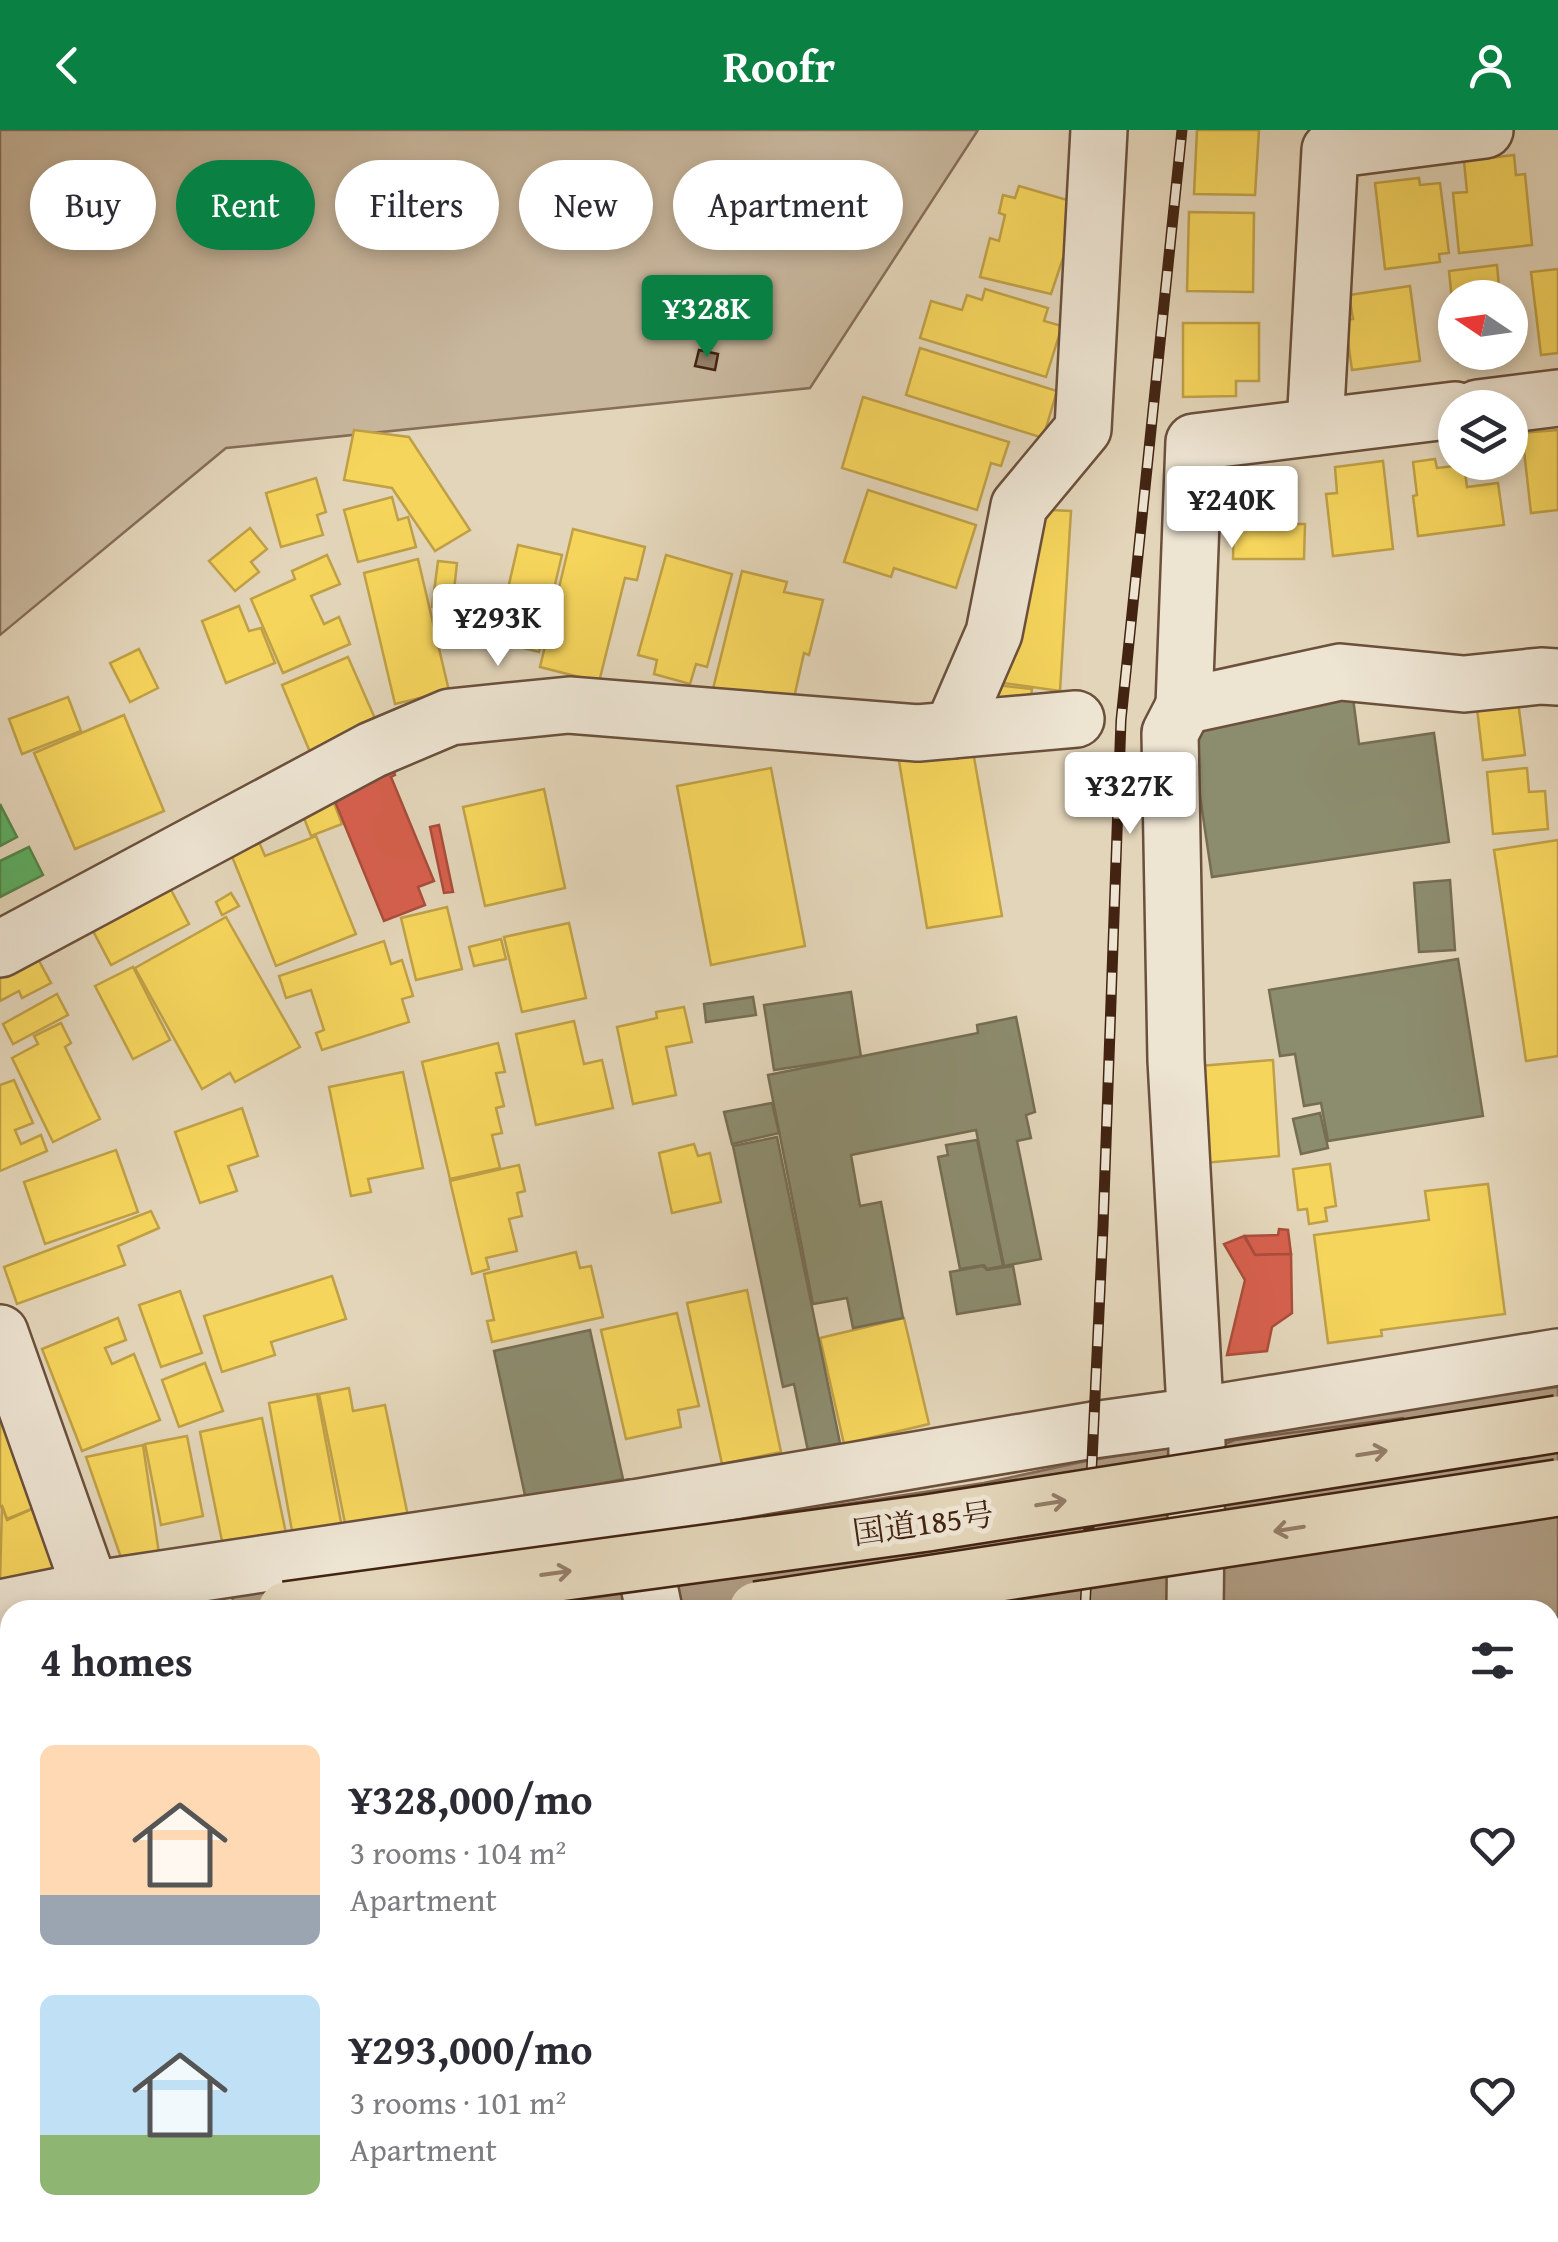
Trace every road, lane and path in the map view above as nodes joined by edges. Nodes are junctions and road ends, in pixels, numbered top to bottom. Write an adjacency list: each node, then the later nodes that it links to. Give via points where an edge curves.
1 (1099, 130): 10 (street, via 1083,428 1019,506 994,632)
2 (1485, 130): 6 (street, via 1330,150)
3 (1558, 398): 4 (street)
4 (1528, 402)
5 (1438, 412): 6 (street)
6 (1315, 427): 8 (street, via 1194,442)
7 (1558, 677): 8 (street, via 1464,684 1340,672)
8 (1184, 706): 15 (street, via 1170,733 1176,1060)
9 (1076, 719): 10 (street)
10 (952, 730): 11 (street, via 918,733 569,705 450,717 372,750)
11 (0, 949)
12 (0, 1333): 18 (street)
13 (1558, 1356): 15 (street)
14 (1558, 1424): 19 (highway, 国道185号, one-way to 14, bridge, via 927,1523)
15 (1196, 1430): 17 (street, via 1093,1430); 22 (street, bridge)
16 (1558, 1488): 21 (highway, 国道185号, one-way to 21, bridge)
17 (636, 1521): 18 (street); 20 (street)
18 (94, 1600)
19 (360, 1600)
20 (652, 1600)
21 (822, 1600)
22 (1195, 1600)

